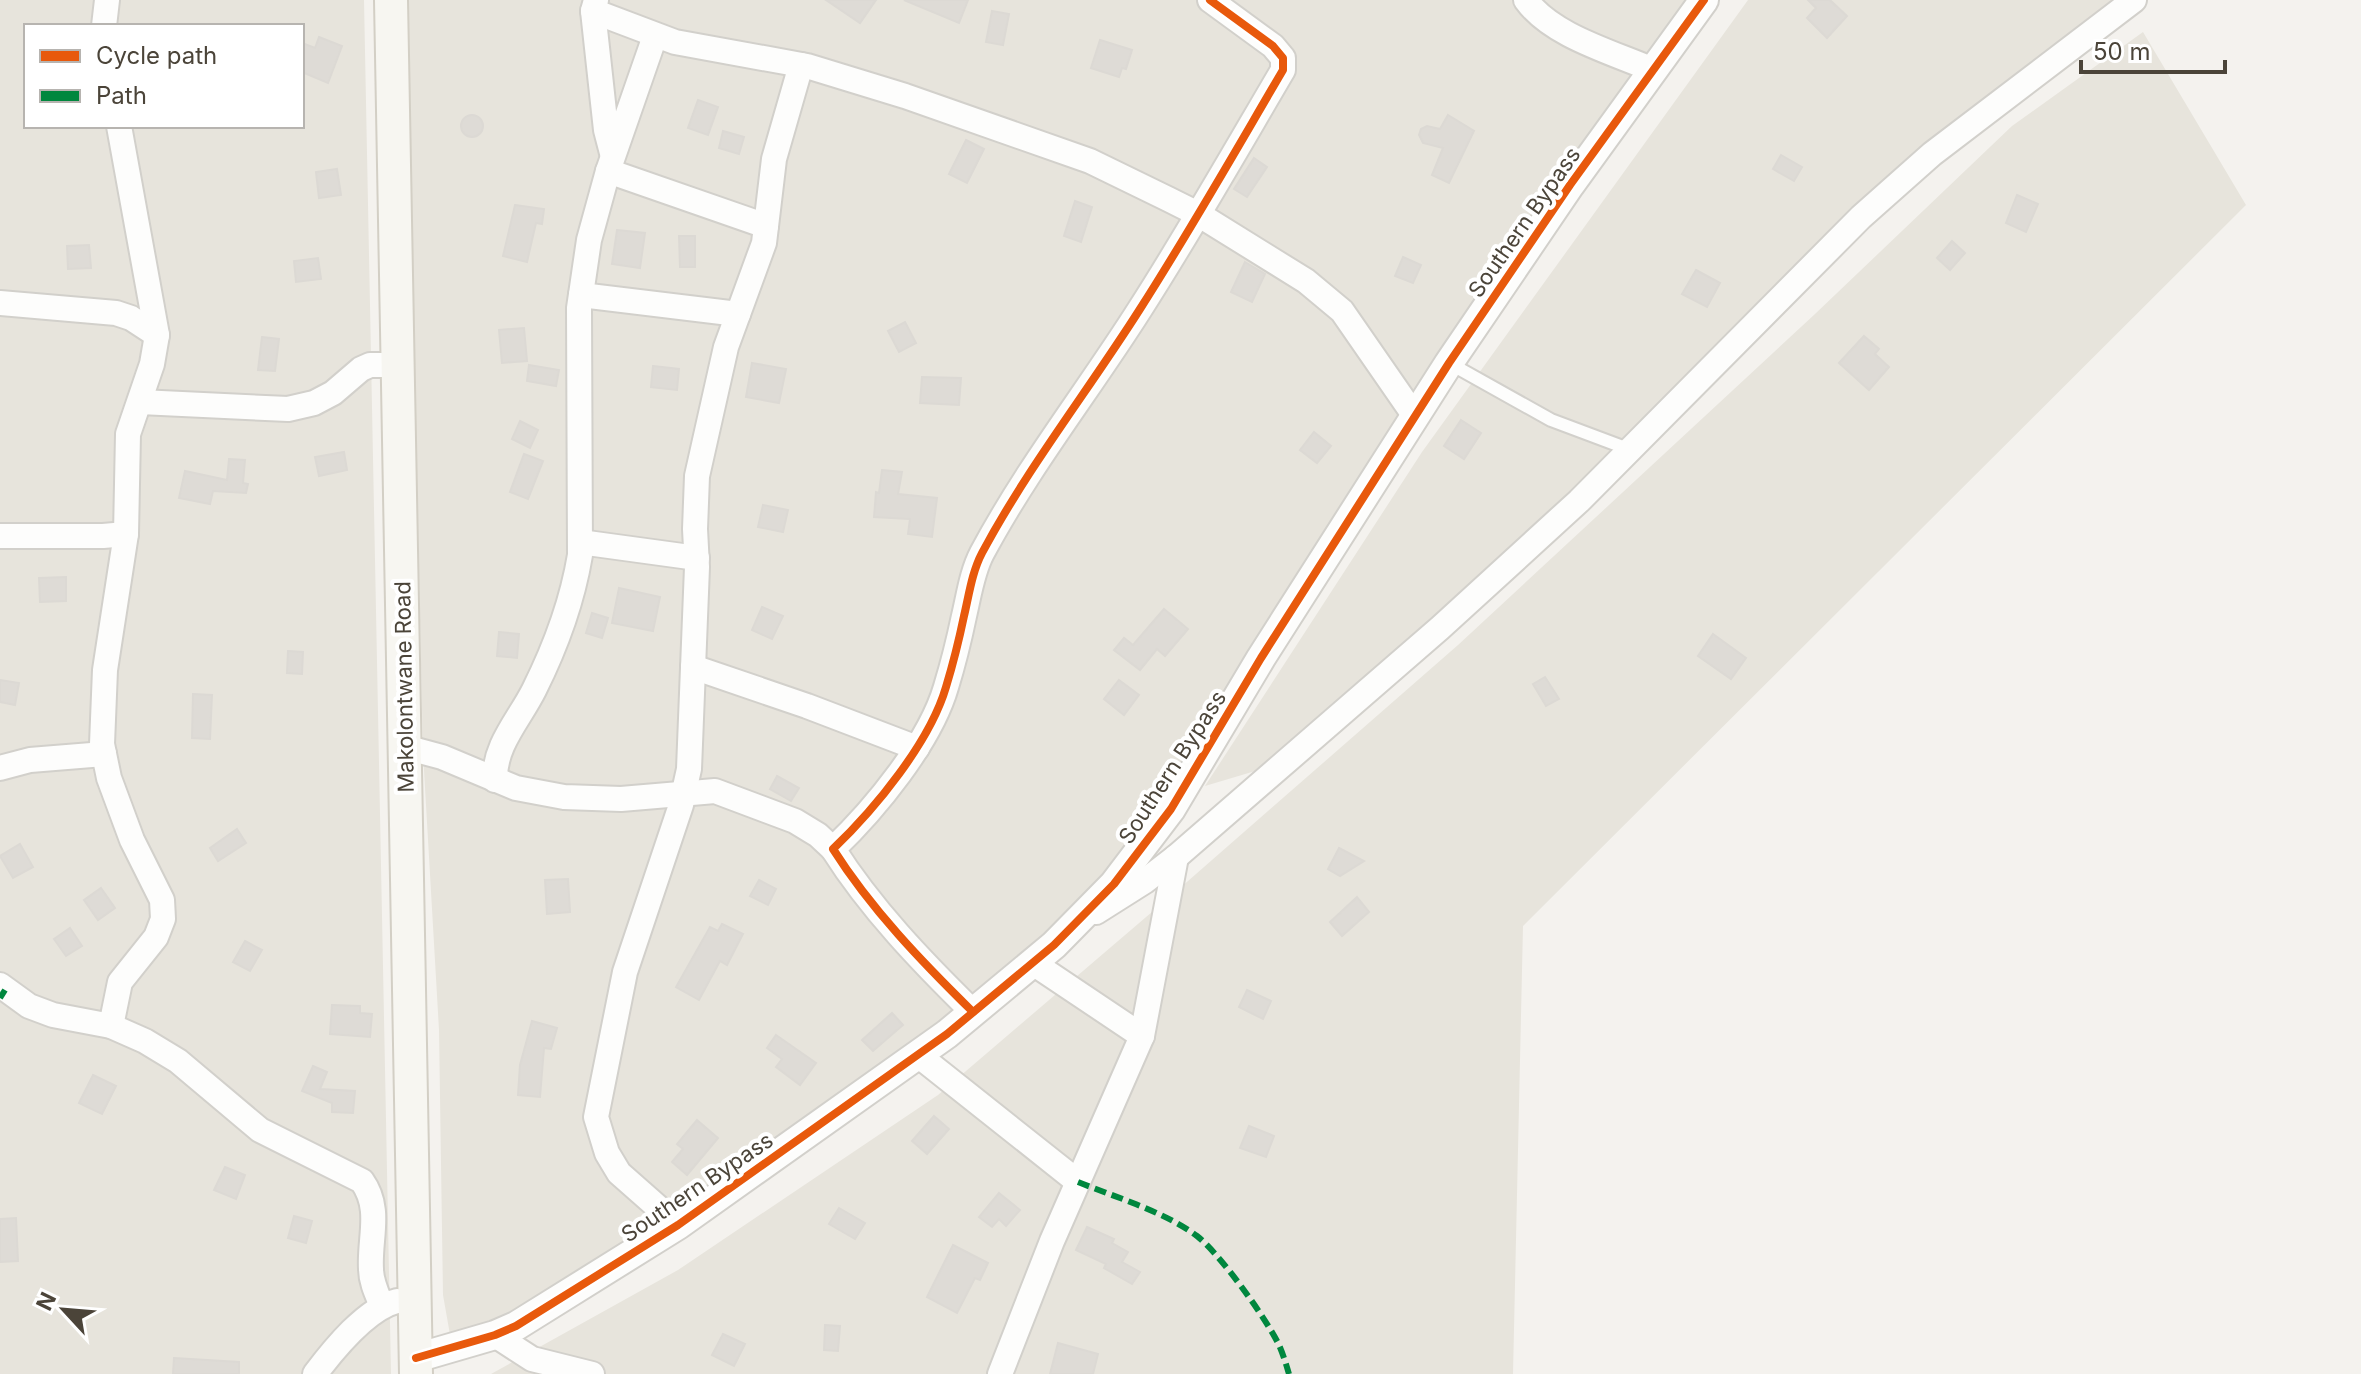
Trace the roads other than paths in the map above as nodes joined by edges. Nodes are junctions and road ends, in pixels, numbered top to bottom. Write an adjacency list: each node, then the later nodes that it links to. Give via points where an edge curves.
1 (107, 0): 8 (street)
2 (391, 0): 21 (main road, Makolontwane Road)
3 (1210, 0): 14 (street, via 1273,46 1283,58 1283,70)
4 (1526, 0): 11 (street, via 1555,27)
5 (1704, 0): 11 (street, Southern Bypass)
6 (2134, 0): 24 (street, via 1898,183)
7 (595, 5): 9 (street); 13 (street)
8 (104, 24)
9 (655, 36): 10 (street); 13 (street)
10 (801, 65): 14 (street, via 1076,156); 15 (street, via 774,159)
11 (1653, 70): 20 (street, Southern Bypass)
12 (119, 128): 19 (street)
13 (610, 163): 15 (street); 16 (street)
14 (1198, 214): 23 (street, via 1306,281 1342,311); 31 (street, via 981,555 946,689)
15 (766, 226): 18 (street, via 760,260)
16 (581, 295): 18 (street); 27 (street)
17 (0, 303): 19 (street, via 116,313)
18 (738, 314): 28 (street, via 718,376 697,476)
19 (157, 335): 22 (street)
20 (1449, 363): 23 (street, Southern Bypass); 24 (lane, via 1551,420)
21 (399, 365): 22 (street, via 370,365 314,403 288,409); 30 (main road, Makolontwane Road)
22 (140, 402): 25 (street, via 128,434)
23 (1414, 415): 38 (street, Southern Bypass, via 1171,809)
24 (1631, 450): 37 (street, via 1440,628)
25 (126, 534): 26 (street); 32 (street, via 105,670)
26 (0, 536)
27 (580, 542): 28 (street); 34 (street, via 574,594 533,692 503,743)
28 (697, 558): 29 (street)
29 (693, 667): 31 (street); 35 (street)
30 (405, 747): 34 (street); 47 (main road, Makolontwane Road)
31 (917, 748): 36 (street)
32 (104, 754): 33 (street); 42 (street, via 132,840 162,900 163,919 156,937 120,982)
33 (0, 768)
34 (495, 780): 35 (street, via 564,797)
35 (684, 795): 36 (street, via 728,794 795,821); 46 (street, via 625,972 596,1117 619,1173)
36 (833, 849): 41 (street, via 907,945)
37 (1176, 857): 38 (street); 43 (street)
38 (1076, 924): 39 (street, Southern Bypass)
39 (1033, 963): 41 (street, Southern Bypass); 43 (street)
40 (0, 985): 42 (street, via 53,1015)
41 (973, 1012): 44 (street, Southern Bypass)
42 (111, 1026): 48 (street, via 178,1061 260,1130 362,1181 373,1204 370,1267)
43 (1142, 1036): 45 (street)
44 (918, 1055): 45 (street); 46 (street, Southern Bypass)
45 (1078, 1182): 53 (street)
46 (678, 1225): 49 (street, Southern Bypass)
47 (415, 1301): 48 (street); 50 (main road, Makolontwane Road)
48 (382, 1306): 51 (street)
49 (495, 1335): 50 (street, Southern Bypass); 52 (street, via 532,1359)
50 (416, 1366)
51 (315, 1374)
52 (592, 1374)
53 (1000, 1374)

